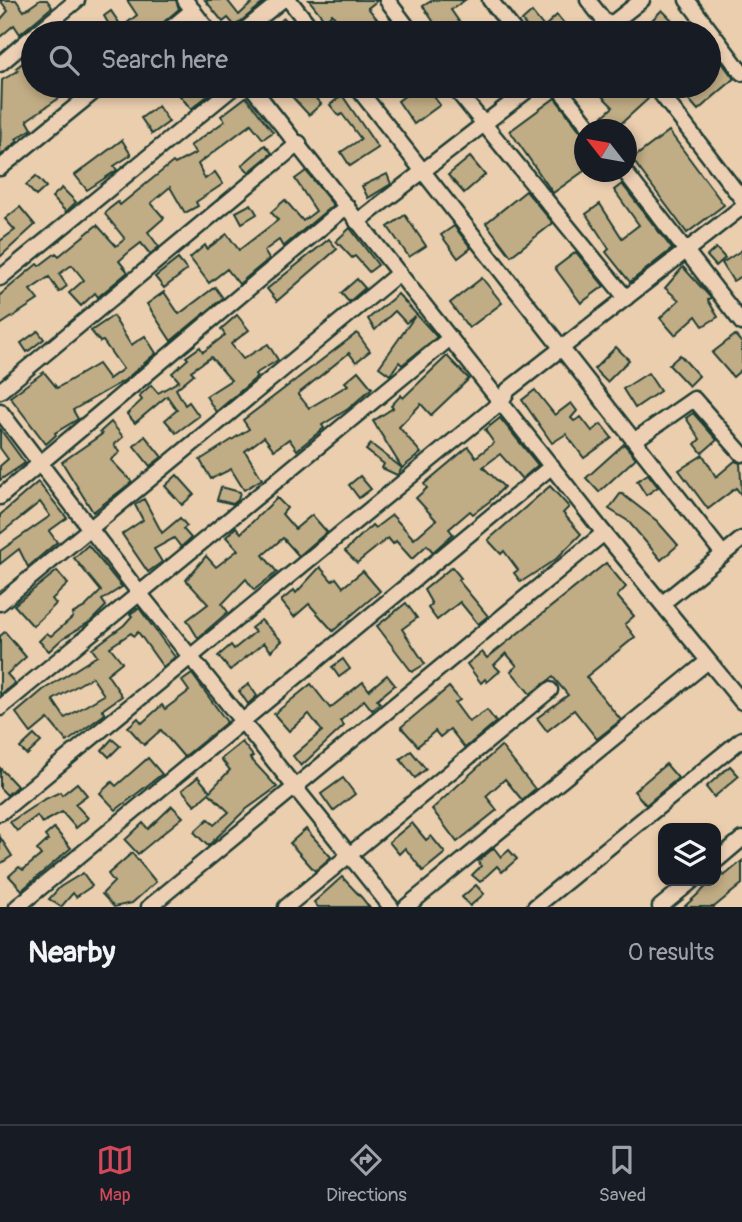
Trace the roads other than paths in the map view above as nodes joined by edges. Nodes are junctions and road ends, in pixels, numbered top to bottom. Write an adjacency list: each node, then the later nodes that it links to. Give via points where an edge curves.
1 (77, 0): 10 (street)
2 (282, 0): 13 (street)
3 (289, 0): 14 (street)
4 (387, 0): 15 (street)
5 (490, 0): 16 (street)
6 (588, 0): 17 (street)
7 (642, 0): 18 (street)
8 (687, 0): 19 (street)
9 (189, 5): 11 (street); 12 (street)
10 (52, 21)
11 (175, 21)
12 (201, 21)
13 (256, 21)
14 (306, 21)
15 (403, 21)
16 (507, 21)
17 (601, 21)
18 (618, 21)
19 (703, 21)
20 (721, 45): 23 (street)
21 (21, 47): 22 (street)
22 (0, 64)
23 (742, 73)
24 (86, 98): 35 (street)
25 (220, 98): 44 (street)
26 (261, 98): 34 (street)
27 (365, 98): 36 (street)
28 (462, 98): 33 (street)
29 (518, 98): 33 (street)
30 (567, 98): 32 (street)
31 (664, 98): 38 (street)
32 (583, 119)
33 (483, 125): 36 (street); 45 (street)
34 (299, 143): 39 (street); 49 (street)
35 (0, 168)
36 (423, 172): 41 (street); 48 (street)
37 (633, 182): 42 (street)
38 (742, 199)
39 (346, 206): 41 (street); 54 (street)
40 (742, 207): 42 (street)
41 (357, 222): 43 (street)
42 (687, 250): 45 (street); 46 (street)
43 (399, 273): 47 (street); 57 (street)
44 (0, 278)
45 (626, 298): 48 (street)
46 (742, 323)
47 (450, 338): 50 (street); 61 (street)
48 (562, 347): 50 (street, via 508,390); 52 (street)
49 (0, 391)
50 (501, 402): 55 (street); 64 (street)
51 (0, 411): 54 (street)
52 (635, 440): 53 (street, via 694,399); 60 (street)
53 (742, 454)
54 (41, 464): 56 (street); 57 (street)
55 (552, 466): 58 (street); 69 (street)
56 (0, 497)
57 (91, 529): 61 (street); 63 (street)
58 (604, 533): 62 (street); 71 (street)
59 (742, 539): 60 (street)
60 (723, 554): 62 (street)
61 (140, 594): 64 (street); 68 (street)
62 (664, 602): 65 (street)
63 (0, 603)
64 (191, 656): 69 (street); 72 (street)
65 (708, 661): 67 (street); 81 (street)
66 (550, 690): 74 (street)
67 (742, 702)
68 (0, 708)
69 (242, 721): 71 (street); 77 (street)
70 (742, 739): 82 (street)
71 (293, 787): 74 (street); 78 (street)
72 (0, 813)
73 (742, 839): 75 (street)
74 (347, 856): 79 (street); 80 (street)
75 (721, 857)
76 (686, 886): 83 (street)
77 (18, 907)
78 (149, 907)
79 (286, 907)
80 (391, 907)
81 (406, 907)
82 (536, 907)
83 (660, 907)

